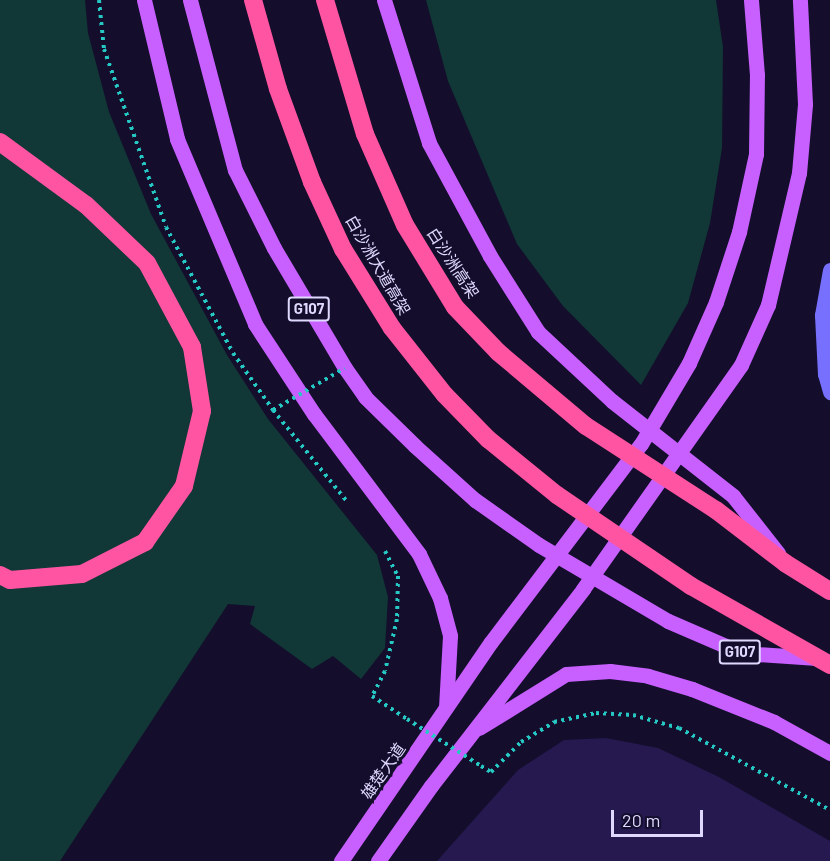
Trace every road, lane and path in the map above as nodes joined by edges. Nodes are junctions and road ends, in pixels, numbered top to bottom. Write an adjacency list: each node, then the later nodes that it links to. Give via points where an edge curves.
1 (144, 0): 18 (main road, via 177,139 255,324 314,414 406,536 440,598 450,636)
2 (190, 0): 10 (main road, G107, via 235,170 274,248)
3 (253, 0): 16 (highway, 白沙洲大道高架, bridge, via 278,89 312,182 343,249 392,328 445,395 488,439 557,495 691,586)
4 (325, 0): 13 (highway, 白沙洲高架, bridge, via 365,134 405,225 455,306 498,352 586,426 716,510)
5 (384, 0): 13 (main road, bridge, via 429,143 490,256 538,332 612,401 733,496)
6 (751, 0): 18 (main road, 雄楚大道, via 757,75 756,154 739,232 716,302 689,363 641,444 527,594)
7 (800, 0): 19 (main road, via 805,104 799,173 786,242 764,315 716,406)
8 (0, 142): 14 (highway, bridge, via 86,205 147,263 192,347 202,411 184,486 145,542 82,574 10,580)
9 (830, 270): 11 (main road, via 822,315 825,374)
10 (345, 368): 12 (path, bridge); 16 (main road, G107, bridge, via 365,397 415,446 475,500 539,545 668,621 742,653)
11 (830, 392)
12 (273, 410)
13 (784, 563): 15 (highway, 白沙洲高架)
14 (0, 575)
15 (830, 591)
16 (824, 662)
17 (372, 696): 21 (path, bridge, via 491,772 521,742 554,722 596,713 633,715 679,728)
18 (449, 706): 22 (main road, 雄楚大道)
19 (474, 731): 20 (main road, via 566,674 610,671 648,676 692,689 774,722); 23 (main road)
20 (830, 753)
21 (830, 810)
22 (341, 861)
23 (378, 861)

